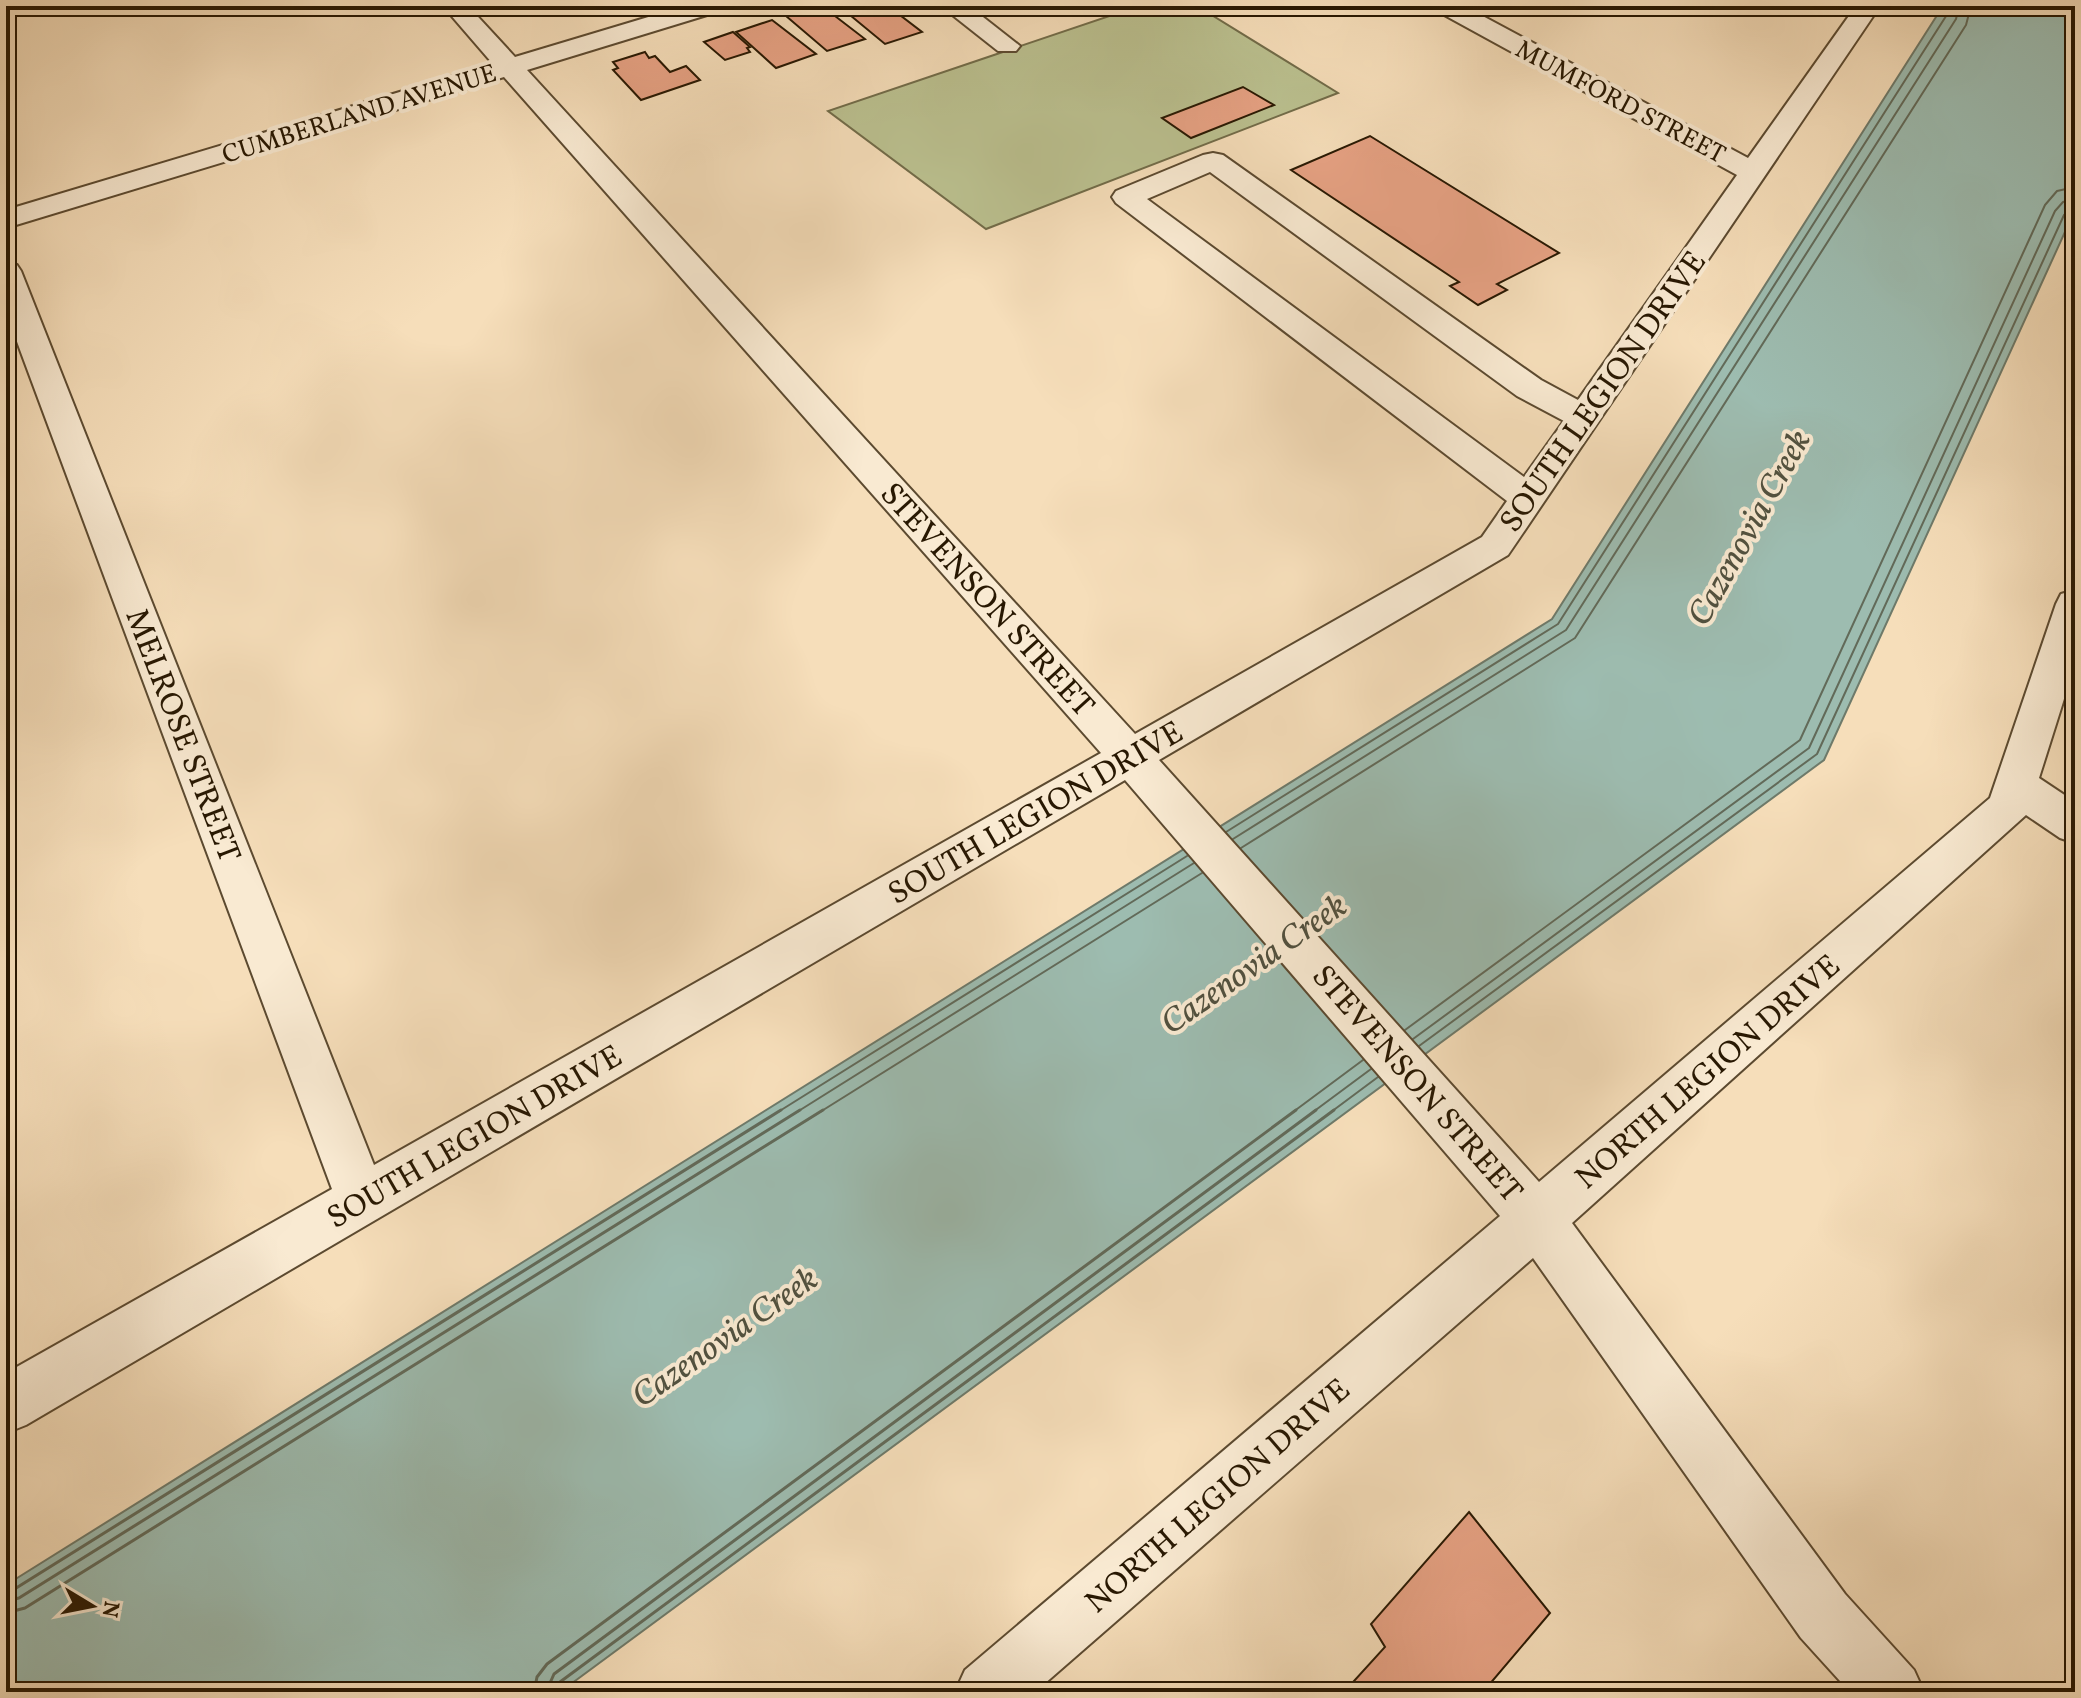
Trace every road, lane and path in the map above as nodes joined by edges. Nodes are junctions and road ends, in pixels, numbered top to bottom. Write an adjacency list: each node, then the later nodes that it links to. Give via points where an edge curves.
1 (455, 6): 7 (street, STEVENSON STREET)
2 (711, 6): 7 (street, CUMBERLAND AVENUE)
3 (953, 6): 6 (street)
4 (1446, 6): 8 (street, MUMFORD STREET)
5 (1868, 6): 8 (street, SOUTH LEGION DRIVE)
6 (1007, 46)
7 (510, 67): 9 (street, CUMBERLAND AVENUE); 14 (street, STEVENSON STREET)
8 (1753, 172): 11 (street, SOUTH LEGION DRIVE)
9 (6, 219)
10 (6, 271): 17 (street, MELROSE STREET)
11 (1584, 417): 12 (street, SOUTH LEGION DRIVE); 12 (street, via 1529,388 1213,161 1126,197)
12 (1528, 499): 14 (street, SOUTH LEGION DRIVE, via 1495,546)
13 (2075, 604): 15 (street, NORTH LEGION DRIVE)
14 (1143, 772): 17 (street, SOUTH LEGION DRIVE); 18 (street, STEVENSON STREET)
15 (2015, 785): 16 (street); 18 (street, NORTH LEGION DRIVE, via 2008,808)
16 (2075, 825)
17 (362, 1200): 19 (street, SOUTH LEGION DRIVE)
18 (1537, 1219): 20 (street, NORTH LEGION DRIVE); 21 (street, STEVENSON STREET, via 1823,1616)
19 (6, 1405)
20 (987, 1692)
21 (1892, 1692)

